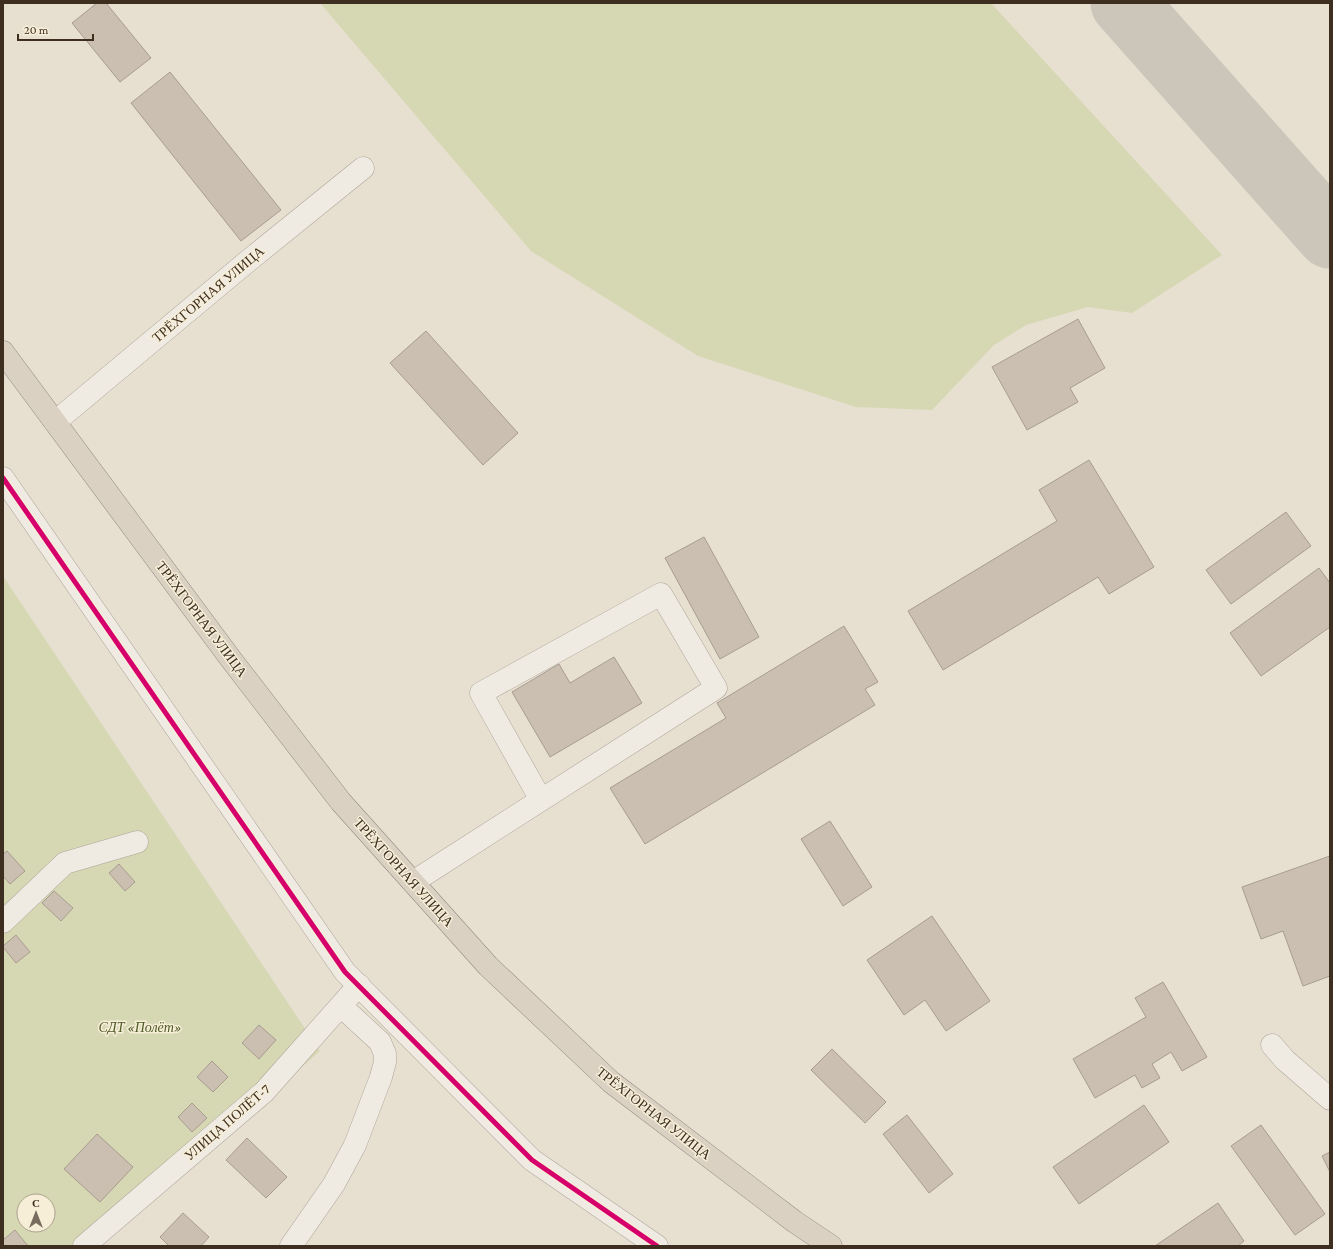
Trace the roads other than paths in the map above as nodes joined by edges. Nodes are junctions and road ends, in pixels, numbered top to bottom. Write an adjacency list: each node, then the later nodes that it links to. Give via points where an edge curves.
1 (363, 168): 3 (street, ТРЁХГОРНАЯ УЛИЦА)
2 (3, 352): 3 (highway, ТРЁХГОРНАЯ УЛИЦА)
3 (55, 422): 7 (highway, ТРЁХГОРНАЯ УЛИЦА, via 230,658 341,802)
4 (3, 478): 9 (street, via 340,965)
5 (541, 800): 5 (street, via 716,688 661,594 481,693); 7 (street)
6 (137, 842): 8 (street, via 65,863)
7 (413, 882): 16 (highway, ТРЁХГОРНАЯ УЛИЦА, via 488,966 611,1082)
8 (3, 922)
9 (359, 985): 10 (street, УЛИЦА ПОЛЁТ-7); 15 (street, via 532,1160)
10 (341, 1006): 13 (street, УЛИЦА ПОЛЁТ-7, via 264,1092); 14 (street, via 380,1042 385,1062 355,1145 334,1184)
11 (1272, 1045): 12 (street, via 1285,1060)
12 (1330, 1099)
13 (84, 1246)
14 (291, 1246)
15 (657, 1246)
16 (831, 1246)

